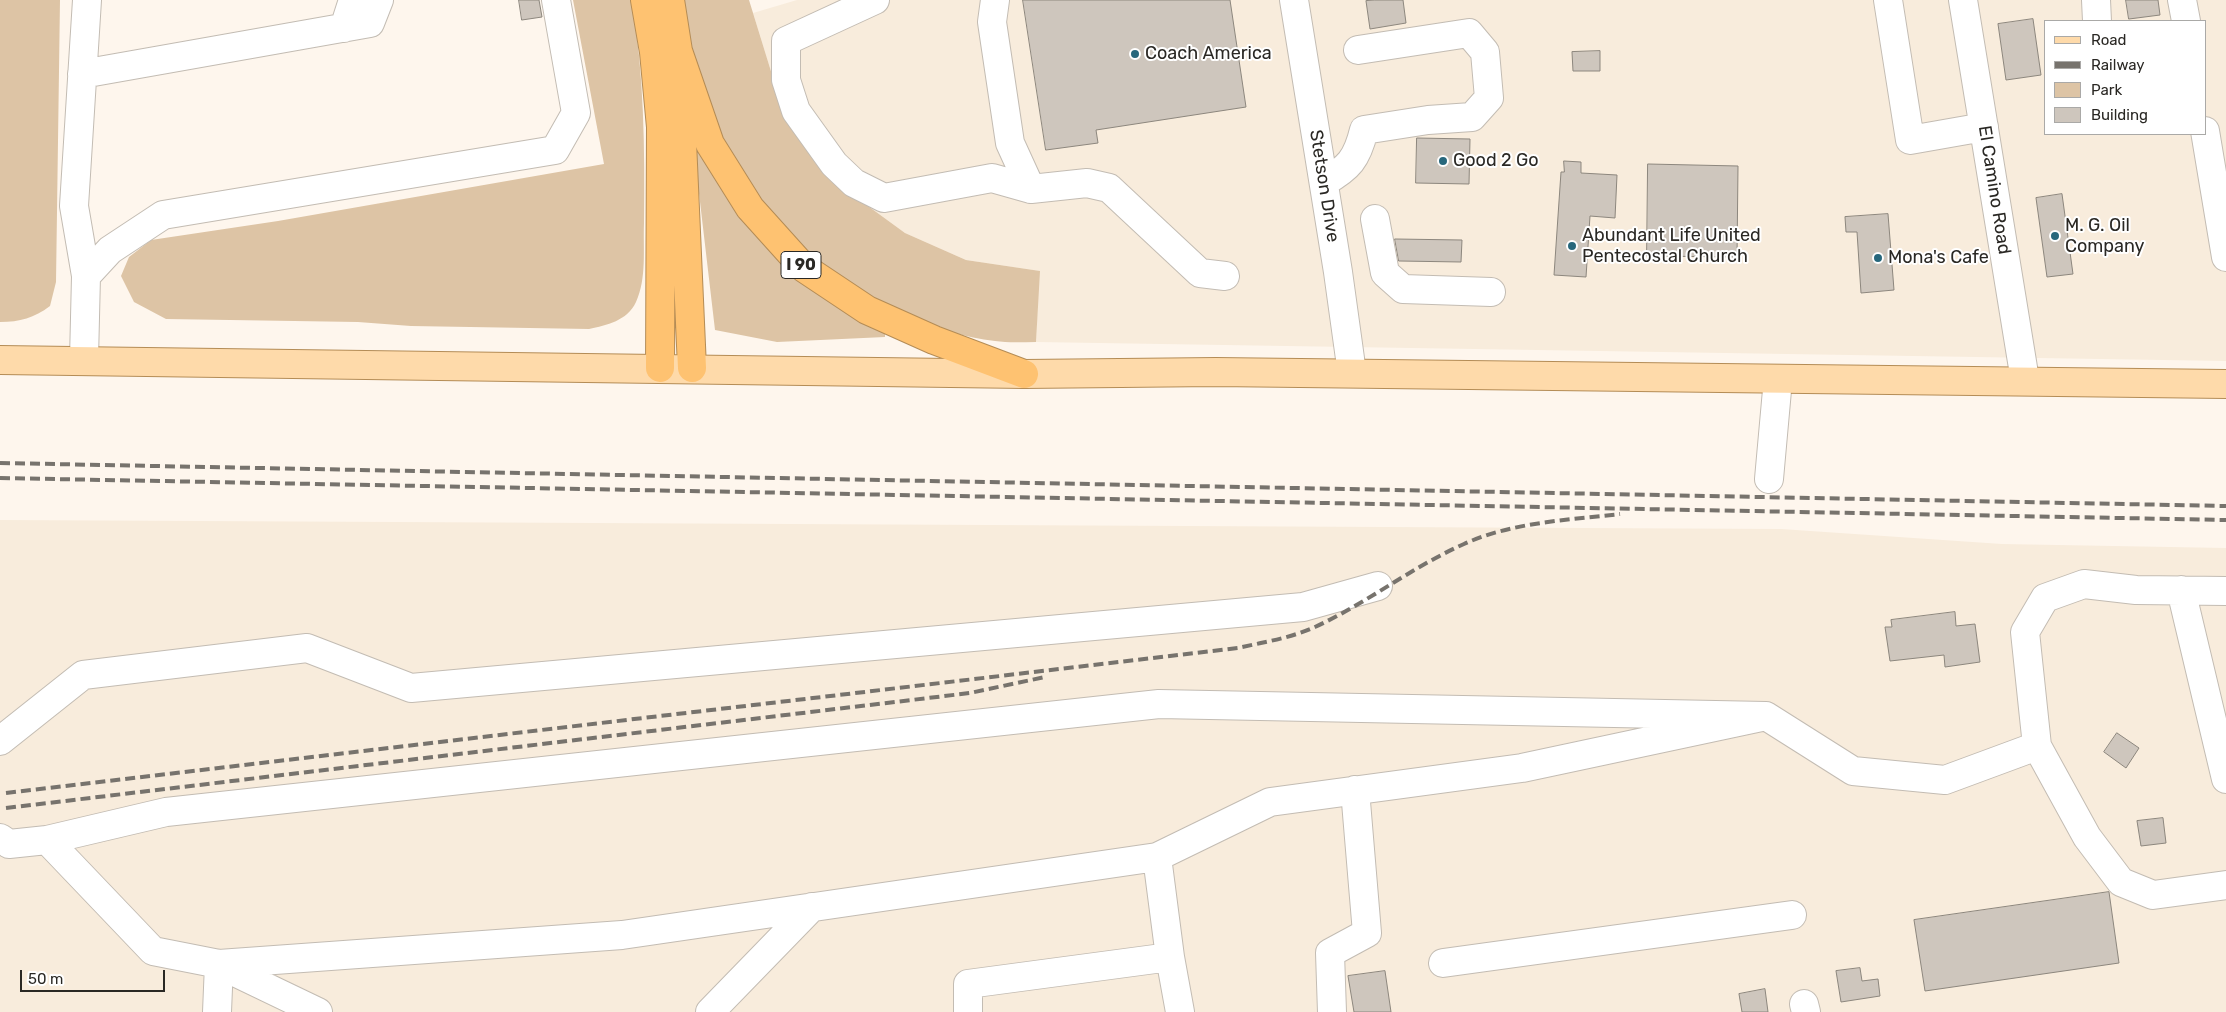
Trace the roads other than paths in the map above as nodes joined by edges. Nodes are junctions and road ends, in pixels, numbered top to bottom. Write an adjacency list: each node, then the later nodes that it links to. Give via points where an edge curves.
1 (87, 0): 19 (street)
2 (353, 0): 16 (street)
3 (556, 0): 27 (street, via 576,113 555,150 162,215 110,250)
4 (645, 0): 32 (highway, via 661,128)
5 (670, 0): 18 (highway, I 90)
6 (875, 0): 23 (street, via 786,41 786,80 796,111 834,164 854,183 884,198 992,178)
7 (995, 0): 23 (street, via 992,22 1010,143)
8 (1294, 0): 22 (street, Stetson Drive)
9 (1888, 0): 20 (street, via 1910,140)
10 (1964, 0): 20 (street, El Camino Road)
11 (2096, 0): 14 (street)
12 (2182, 0): 15 (street)
13 (375, 11): 16 (street)
14 (2097, 20)
15 (2186, 20)
16 (344, 28): 19 (street)
17 (1358, 50): 22 (street, via 1469,33 1485,52 1489,98 1472,117 1364,130 1358,152 1344,171)
18 (678, 51): 33 (highway, I 90); 35 (highway, I 90, via 710,144 750,208 804,268 868,310 934,340)
19 (82, 74): 27 (street, via 74,206)
20 (1984, 127): 37 (street, El Camino Road)
21 (2206, 135): 24 (street)
22 (1324, 182): 34 (street, Stetson Drive)
23 (1031, 189): 28 (street, via 1087,183 1109,188 1200,273)
24 (2221, 199): 26 (street)
25 (1375, 219): 29 (street, via 1385,273 1403,289)
26 (2226, 257)
27 (86, 276): 30 (street)
28 (1225, 276)
29 (1491, 292)
30 (84, 359): 31 (main road); 32 (main road)
31 (0, 360)
32 (660, 368): 33 (main road)
33 (692, 368): 35 (main road)
34 (1352, 373): 35 (main road); 36 (main road)
35 (1024, 374)
36 (1778, 379): 37 (main road); 39 (street)
37 (2025, 380): 38 (main road)
38 (2226, 384)
39 (1769, 479)
40 (1378, 586): 44 (street, via 1303,607 412,688 307,648 83,675)
41 (2181, 590): 42 (street); 45 (street, via 2136,590 2084,584 2045,598 2025,632); 46 (street)
42 (2226, 591)
43 (1766, 716): 45 (street, via 1853,772 1944,780); 47 (street, via 1522,768); 49 (street, via 1159,704 166,812)
44 (0, 741)
45 (2037, 746): 51 (street, via 2087,837 2121,882 2153,895)
46 (2226, 779)
47 (1355, 790): 50 (street, via 1270,802); 62 (street, via 1367,933 1330,953)
48 (0, 838): 49 (street, via 8,844)
49 (47, 840): 56 (street, via 153,951)
50 (1157, 857): 52 (street); 54 (street)
51 (2226, 885)
52 (812, 907): 56 (street, via 622,935); 59 (street)
53 (1792, 915): 55 (street)
54 (1170, 957): 60 (street, via 968,984); 61 (street)
55 (1443, 963)
56 (219, 964): 57 (street); 58 (street)
57 (217, 1012)
58 (318, 1012)
59 (710, 1012)
60 (968, 1012)
61 (1180, 1012)
62 (1332, 1012)

